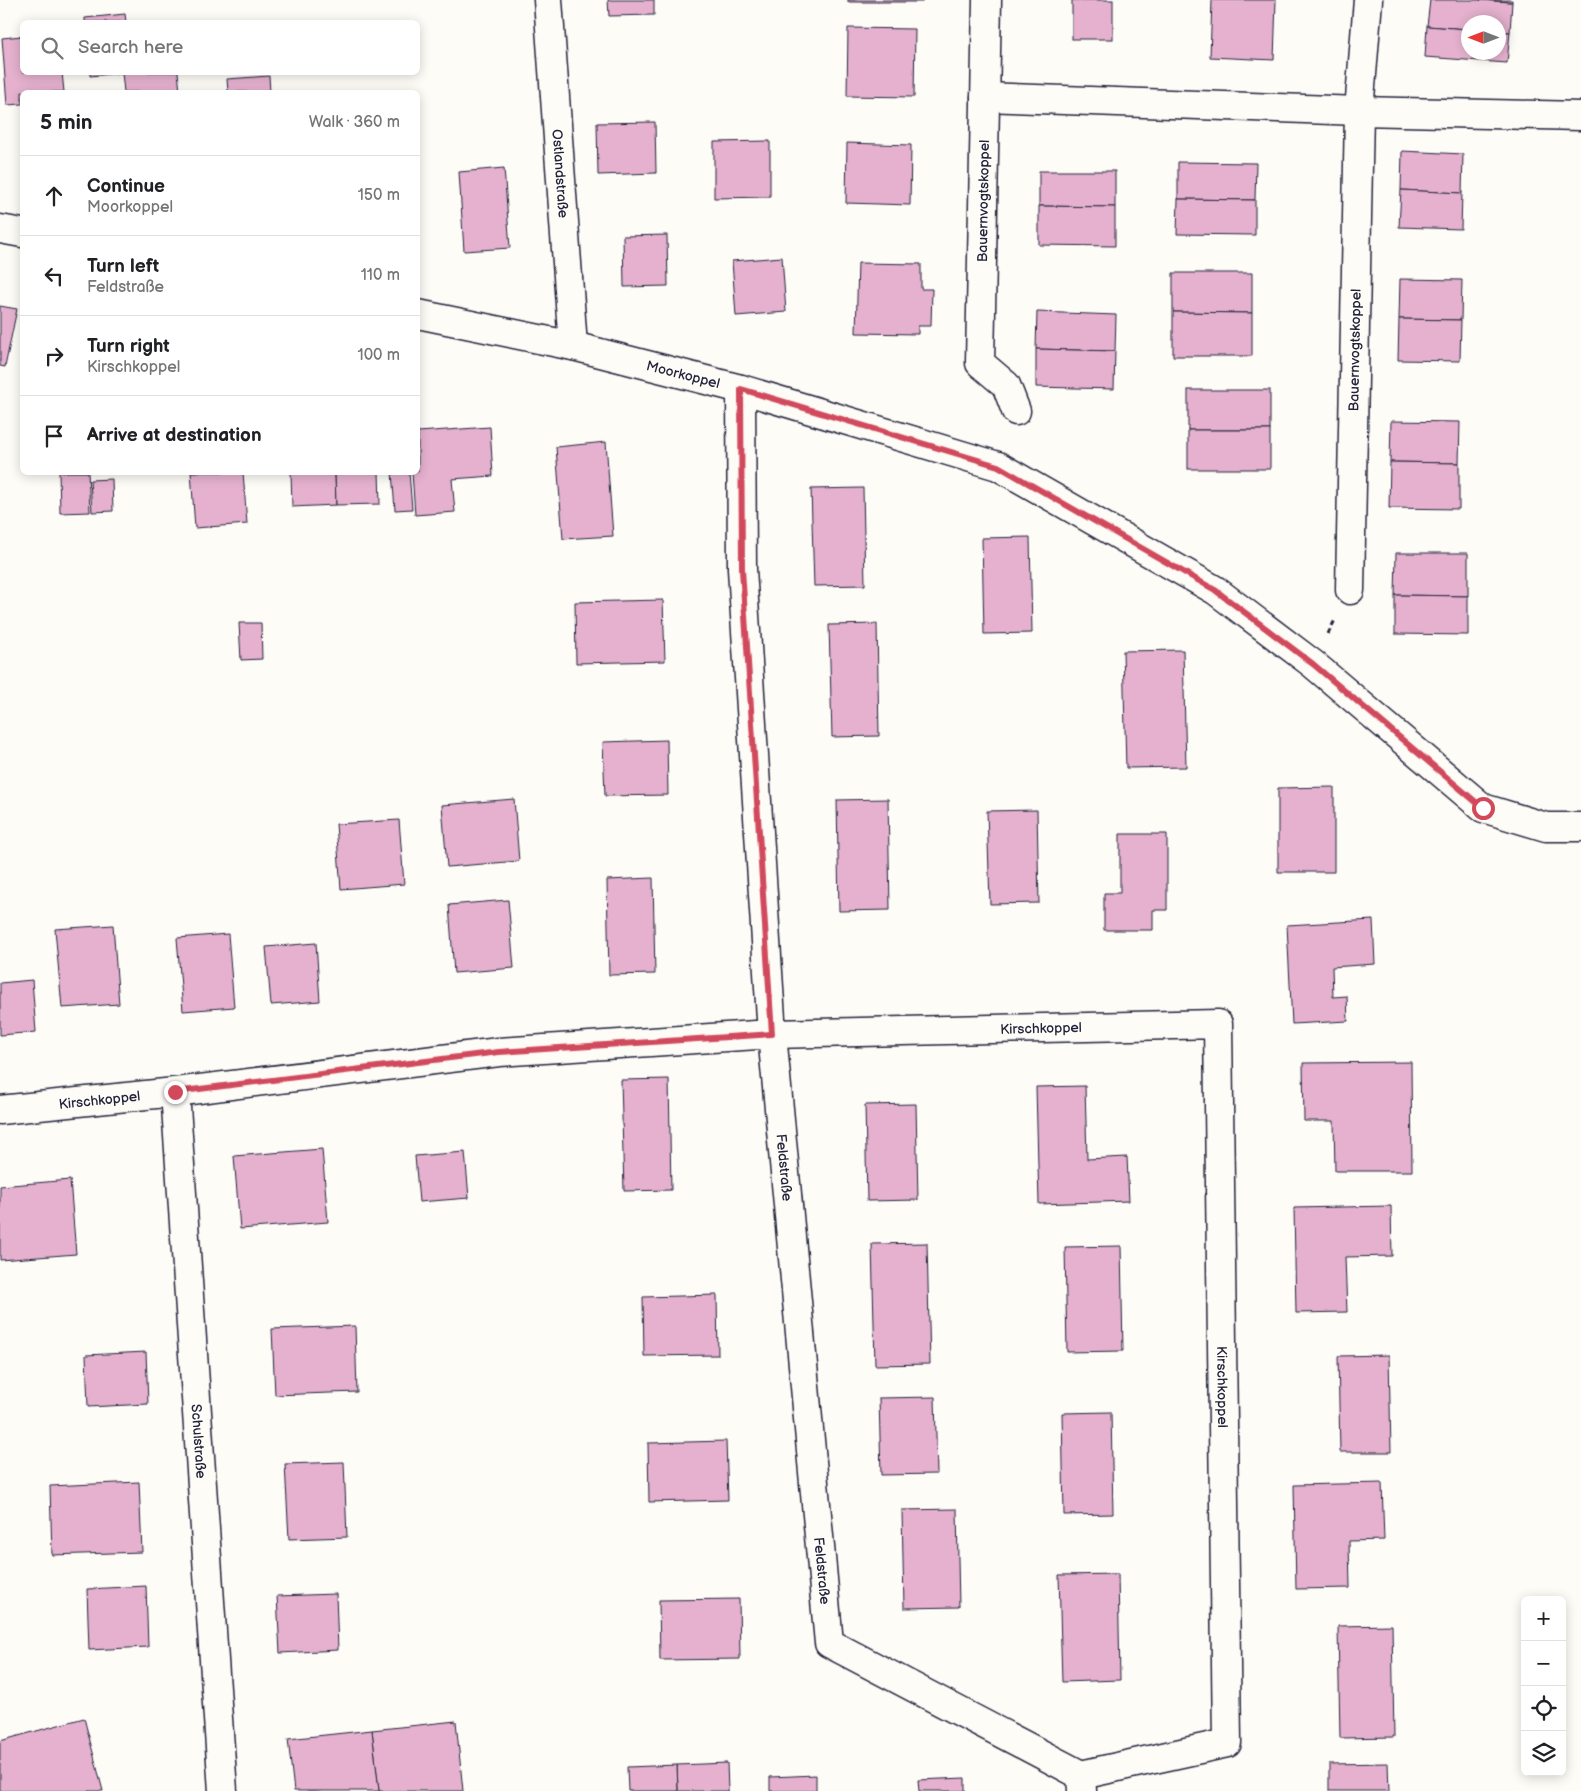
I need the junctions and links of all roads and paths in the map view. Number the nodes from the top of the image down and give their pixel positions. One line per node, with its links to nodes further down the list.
1 (548, 0): 10 (street, Ostlandstraße)
2 (987, 0): 4 (street, Bauernvogtskoppel)
3 (1368, 0): 5 (street, Bauernvogtskoppel)
4 (984, 97): 5 (street); 12 (street, Bauernvogtskoppel)
5 (1359, 111): 6 (street); 13 (street, Bauernvogtskoppel)
6 (1581, 116)
7 (0, 229): 8 (street)
8 (20, 233)
9 (420, 314): 10 (street, Moorkoppel)
10 (573, 346): 11 (street, Moorkoppel)
11 (741, 389): 14 (street, Moorkoppel); 16 (street, Feldstraße)
12 (1016, 411)
13 (1350, 590): 14 (path)
14 (1313, 664): 15 (street, Moorkoppel)
15 (1581, 828)
16 (772, 1034): 17 (street, Kirschkoppel); 19 (street, Feldstraße); 19 (street, Kirschkoppel)
17 (175, 1092): 18 (street, Kirschkoppel); 20 (street, Schulstraße)
18 (0, 1110)
19 (1082, 1783)
20 (223, 1791)

